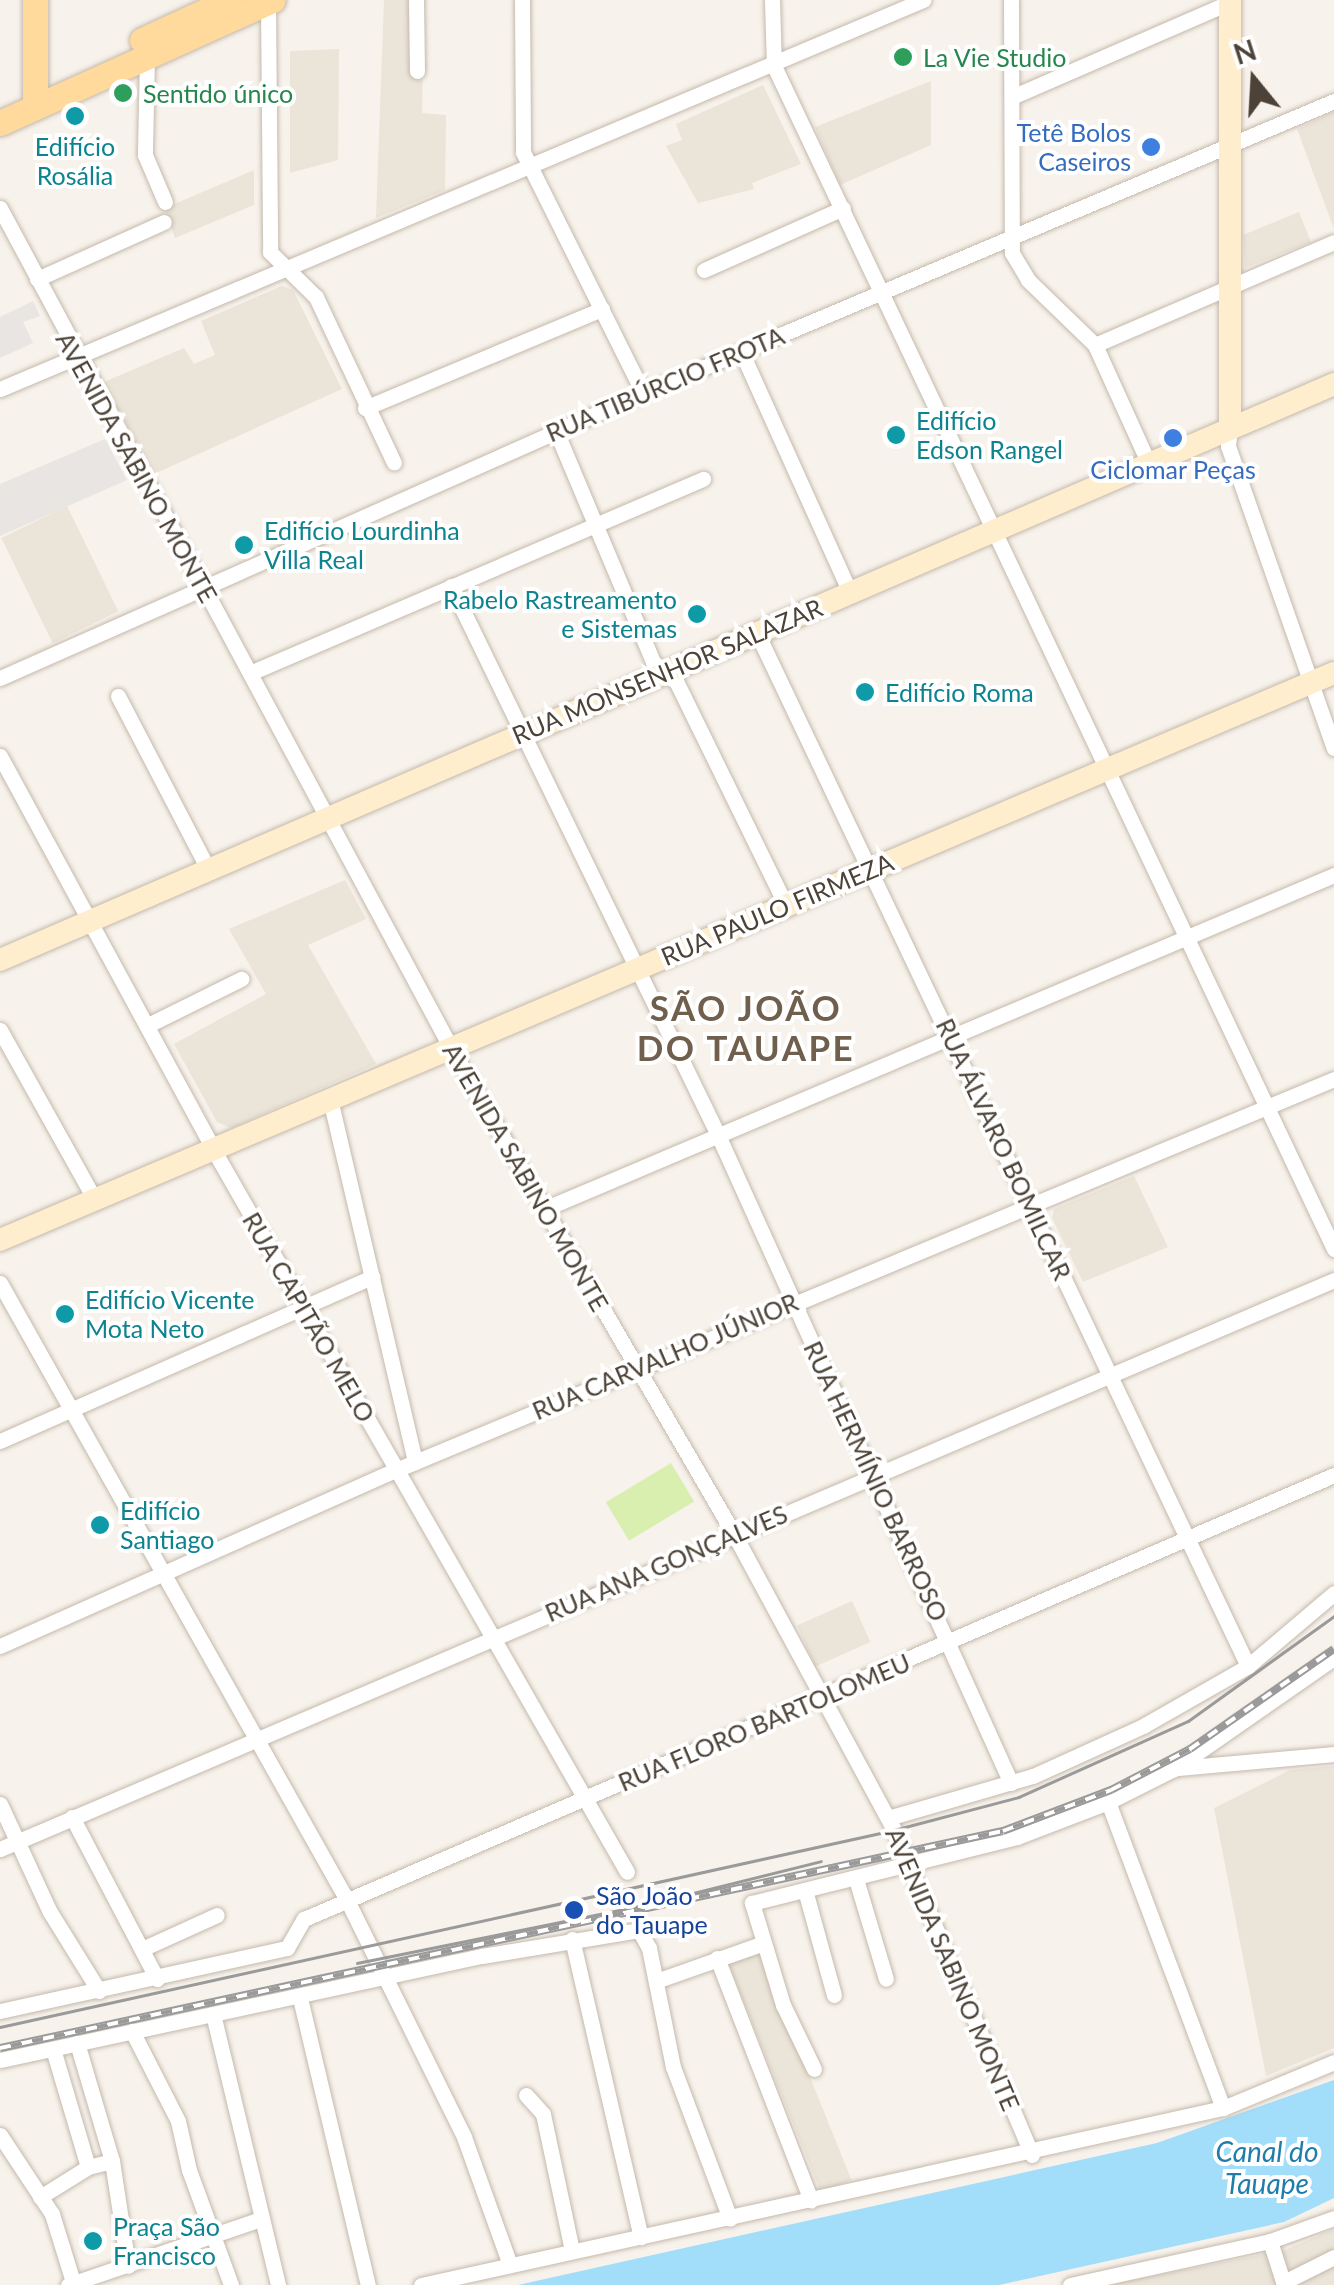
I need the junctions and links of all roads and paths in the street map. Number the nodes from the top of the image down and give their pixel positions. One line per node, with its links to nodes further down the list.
1 (18, 0): 15 (main road)
2 (35, 0): 15 (main road)
3 (229, 0): 15 (main road)
4 (416, 0): 13 (street)
5 (522, 0): 19 (street)
6 (772, 0): 12 (street)
7 (924, 0): 12 (street)
8 (1011, 0): 14 (street)
9 (270, 1): 11 (main road); 26 (street)
10 (1230, 1): 14 (street); 18 (street)
11 (147, 56): 15 (main road); 20 (street)
12 (774, 66): 19 (street); 22 (street)
13 (417, 71)
14 (1012, 97): 24 (street)
15 (22, 99): 17 (main road)
16 (1334, 101): 18 (street, RUA TIBÚRCIO FROTA)
17 (0, 123)
18 (1227, 146): 24 (street, RUA TIBÚRCIO FROTA); 29 (street)
19 (531, 170): 26 (street); 31 (street)
20 (165, 202)
21 (0, 208): 28 (street, AVENIDA SABINO MONTE)
22 (843, 208): 27 (street); 30 (street)
23 (164, 222): 28 (street)
24 (1012, 237): 30 (street, RUA TIBÚRCIO FROTA); 32 (street)
25 (1334, 242): 29 (street)
26 (293, 268): 34 (street); 38 (street)
27 (704, 270)
28 (37, 279): 34 (street, AVENIDA SABINO MONTE)
29 (1229, 288): 32 (street); 39 (street)
30 (884, 290): 33 (street, RUA TIBÚRCIO FROTA); 45 (street)
31 (602, 309): 37 (street); 38 (street)
32 (1095, 345): 42 (street)
33 (741, 351): 37 (street, RUA TIBÚRCIO FROTA); 48 (street)
34 (75, 358): 36 (street); 46 (street, AVENIDA SABINO MONTE)
35 (1334, 384): 39 (street, RUA MONSENHOR SALAZAR)
36 (0, 389)
37 (642, 393): 40 (street, RUA TIBÚRCIO FROTA)
38 (365, 408): 41 (street)
39 (1230, 429): 42 (street, RUA MONSENHOR SALAZAR); 54 (street)
40 (556, 432): 44 (street); 46 (street, RUA TIBÚRCIO FROTA)
41 (394, 463)
42 (1148, 464): 45 (street, RUA MONSENHOR SALAZAR)
43 (703, 478): 44 (street)
44 (595, 524): 47 (street); 50 (street)
45 (993, 532): 48 (street, RUA MONSENHOR SALAZAR); 59 (street)
46 (200, 586): 51 (street, AVENIDA SABINO MONTE); 53 (street, RUA TIBÚRCIO FROTA)
47 (451, 586): 51 (street); 56 (street, RUA HERMÍNIO BARROSO)
48 (850, 592): 49 (street, RUA MONSENHOR SALAZAR)
49 (757, 632): 50 (street, RUA MONSENHOR SALAZAR); 62 (street, RUA ÁLVARO BOMILCAR)
50 (665, 671): 56 (street, RUA MONSENHOR SALAZAR); 64 (street)
51 (250, 673): 60 (street, AVENIDA SABINO MONTE)
52 (1334, 673): 54 (street, RUA PAULO FIRMEZA)
53 (0, 678)
54 (1311, 682): 57 (street); 59 (street, RUA PAULO FIRMEZA)
55 (118, 696): 61 (street)
56 (522, 734): 60 (street, RUA MONSENHOR SALAZAR); 68 (street, RUA HERMÍNIO BARROSO)
57 (1334, 748)
58 (0, 756): 65 (street, RUA CAPITÃO MELO)
59 (1103, 771): 62 (street, RUA PAULO FIRMEZA); 66 (street)
60 (330, 816): 61 (street, RUA MONSENHOR SALAZAR); 73 (street, AVENIDA SABINO MONTE)
61 (208, 869): 65 (street, RUA MONSENHOR SALAZAR)
62 (872, 869): 64 (street, RUA PAULO FIRMEZA); 72 (street, RUA ÁLVARO BOMILCAR)
63 (1334, 875): 66 (street)
64 (786, 906): 68 (street, RUA PAULO FIRMEZA)
65 (89, 919): 67 (street, RUA MONSENHOR SALAZAR); 70 (street, RUA CAPITÃO MELO)
66 (1186, 938): 72 (street); 76 (street)
67 (0, 960)
68 (638, 968): 73 (street, RUA PAULO FIRMEZA); 77 (street, RUA HERMÍNIO BARROSO)
69 (241, 979): 70 (street)
70 (150, 1024): 78 (street, RUA CAPITÃO MELO)
71 (0, 1030): 79 (street)
72 (950, 1037): 77 (street); 80 (street, RUA ÁLVARO BOMILCAR)
73 (451, 1048): 75 (street, RUA PAULO FIRMEZA); 81 (street, AVENIDA SABINO MONTE)
74 (1334, 1079): 76 (street, RUA CARVALHO JÚNIOR)
75 (330, 1099): 78 (street, RUA PAULO FIRMEZA); 84 (street)
76 (1267, 1106): 80 (street, RUA CARVALHO JÚNIOR); 83 (street)
77 (718, 1136): 81 (street); 87 (street, RUA HERMÍNIO BARROSO)
78 (213, 1149): 79 (street, RUA PAULO FIRMEZA); 88 (street, RUA CAPITÃO MELO)
79 (95, 1200): 82 (street, RUA PAULO FIRMEZA)
80 (1028, 1203): 87 (street, RUA CARVALHO JÚNIOR); 90 (street, RUA ÁLVARO BOMILCAR)
81 (544, 1208): 89 (street, AVENIDA SABINO MONTE)
82 (0, 1240)
83 (1334, 1249)
84 (372, 1277): 88 (street); 93 (street)
85 (1334, 1280): 90 (street, RUA ANA GONÇALVES)
86 (0, 1283): 91 (street)
87 (793, 1302): 89 (street, RUA CARVALHO JÚNIOR); 95 (street, RUA HERMÍNIO BARROSO)
88 (304, 1307): 91 (street); 94 (street, RUA CAPITÃO MELO)
89 (636, 1368): 93 (street, RUA CARVALHO JÚNIOR); 97 (street, AVENIDA SABINO MONTE)
90 (1112, 1372): 95 (street, RUA ANA GONÇALVES); 98 (street, RUA ÁLVARO BOMILCAR)
91 (71, 1410): 92 (street); 99 (street)
92 (0, 1441)
93 (415, 1462): 94 (street, RUA CARVALHO JÚNIOR)
94 (396, 1470): 99 (street, RUA CARVALHO JÚNIOR); 101 (street, RUA CAPITÃO MELO)
95 (872, 1475): 97 (street, RUA ANA GONÇALVES); 102 (street, RUA HERMÍNIO BARROSO)
96 (1334, 1475): 98 (street, RUA FLORO BARTOLOMEU)
97 (734, 1534): 101 (street, RUA ANA GONÇALVES); 106 (street, AVENIDA SABINO MONTE)
98 (1187, 1540): 102 (street, RUA FLORO BARTOLOMEU); 105 (street, RUA ÁLVARO BOMILCAR)
99 (164, 1572): 103 (street, RUA CARVALHO JÚNIOR); 107 (street)
100 (1334, 1593): 105 (street)
101 (494, 1638): 107 (street, RUA ANA GONÇALVES); 111 (street, RUA CAPITÃO MELO)
102 (950, 1642): 106 (street, RUA FLORO BARTOLOMEU); 110 (street, RUA HERMÍNIO BARROSO)
103 (0, 1646)
104 (1334, 1658): 109 (street)
105 (1248, 1666): 110 (street)
106 (822, 1699): 111 (street, RUA FLORO BARTOLOMEU); 115 (street, AVENIDA SABINO MONTE)
107 (256, 1736): 114 (street, RUA ANA GONÇALVES); 122 (street)
108 (1334, 1754): 109 (street)
109 (1174, 1769): 112 (street)
110 (1011, 1783): 115 (street)
111 (585, 1799): 119 (street, RUA CAPITÃO MELO); 122 (street, RUA FLORO BARTOLOMEU)
112 (1108, 1802): 118 (street); 144 (street)
113 (0, 1804): 116 (street)
114 (72, 1817): 116 (street, RUA ANA GONÇALVES); 126 (street)
115 (888, 1818): 118 (street, AVENIDA SABINO MONTE)
116 (20, 1840): 117 (street, RUA ANA GONÇALVES); 132 (street)
117 (0, 1848)
118 (913, 1865): 120 (street); 146 (street, AVENIDA SABINO MONTE)
119 (627, 1872)
120 (856, 1879): 121 (street); 130 (street)
121 (805, 1890): 125 (street); 133 (street)
122 (347, 1900): 128 (street); 129 (street, RUA FLORO BARTOLOMEU)
123 (216, 1915): 126 (street)
124 (572, 1938): 128 (street); 131 (street); 155 (street)
125 (761, 1944): 127 (street); 142 (street)
126 (142, 1948): 129 (street)
127 (717, 1958): 131 (street); 150 (street)
128 (383, 1974): 134 (street); 159 (street)
129 (157, 1979): 132 (street)
130 (886, 1979)
131 (656, 1981): 152 (street)
132 (99, 1990): 135 (street)
133 (834, 1994)
134 (300, 1998): 136 (street); 166 (street)
135 (0, 2011)
136 (213, 2014): 137 (street); 153 (street)
137 (132, 2031): 138 (street); 154 (street)
138 (77, 2043): 139 (street); 147 (street)
139 (53, 2049): 140 (street); 148 (street)
140 (0, 2060)
141 (1334, 2062): 144 (street)
142 (814, 2070)
143 (526, 2095): 157 (street)
144 (1223, 2108): 146 (street)
145 (0, 2136): 149 (street)
146 (1032, 2155): 150 (street)
147 (112, 2161): 148 (street); 160 (street)
148 (88, 2167): 149 (street)
149 (40, 2197): 163 (street)
150 (811, 2200): 152 (street)
151 (1334, 2218): 156 (street)
152 (730, 2219): 155 (street)
153 (261, 2220): 154 (street); 165 (street)
154 (216, 2234): 160 (street); 164 (street)
155 (640, 2237): 157 (street)
156 (1270, 2241): 161 (street); 162 (street)
157 (572, 2251): 159 (street)
158 (1334, 2257): 162 (street)
159 (510, 2265): 167 (street)
160 (128, 2266): 163 (street)
161 (1138, 2278): 168 (street)
162 (1288, 2282)
163 (72, 2284)
164 (231, 2285)
165 (278, 2285)
166 (368, 2285)
167 (422, 2285)
168 (1070, 2285)

